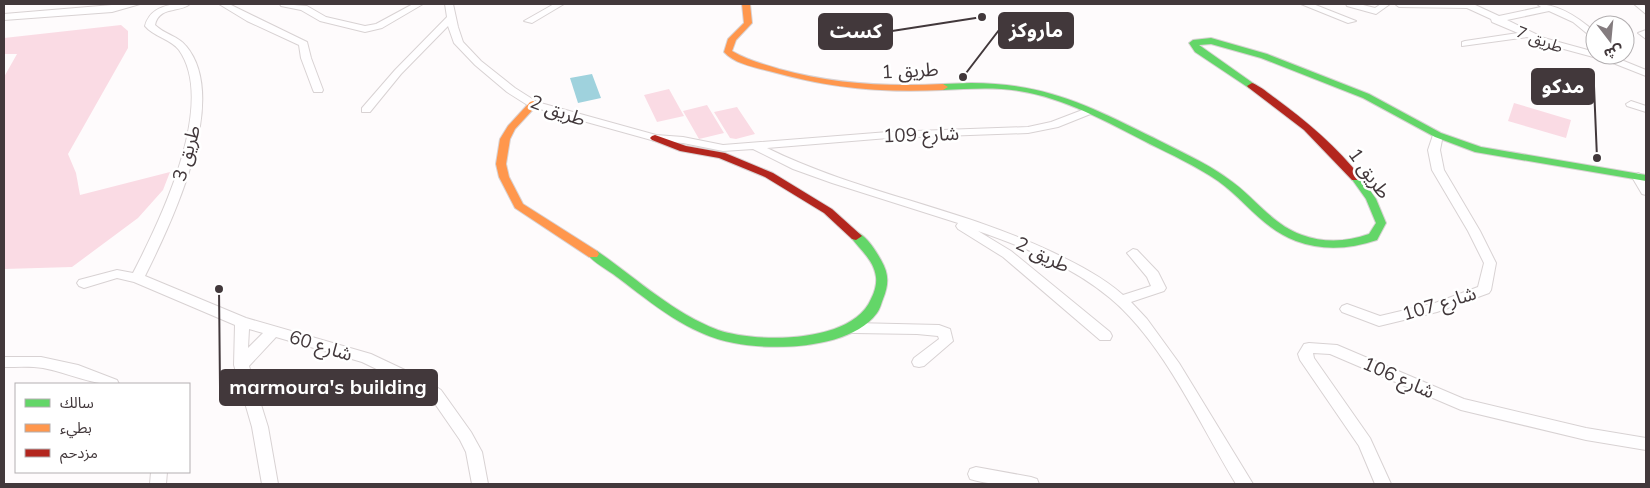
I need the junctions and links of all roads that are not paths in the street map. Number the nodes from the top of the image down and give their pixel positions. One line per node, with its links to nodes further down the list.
1 (136, 4): 20 (street)
2 (186, 4): 45 (street, طريق 3)
3 (223, 4): 31 (street)
4 (284, 4): 18 (street)
5 (315, 4): 18 (street)
6 (419, 4): 18 (street)
7 (449, 4): 21 (street, طريق 2)
8 (560, 4): 23 (street)
9 (746, 4): 36 (street, طريق 1)
10 (1306, 4): 24 (street)
11 (1350, 4): 12 (street)
12 (1386, 4)
13 (1399, 4): 14 (street)
14 (1421, 4): 15 (street)
15 (1467, 4): 22 (street, 7 طريق)
16 (1638, 4): 19 (street)
17 (1546, 6): 22 (street); 25 (street)
18 (304, 8)
19 (1646, 11)
20 (4, 17)
21 (451, 18): 32 (street, طريق 2); 35 (street)
22 (1495, 20): 26 (street, 7 طريق)
23 (529, 21)
24 (1351, 21)
25 (1585, 28)
26 (1526, 34): 27 (street); 28 (street, 7 طريق)
27 (1465, 44)
28 (1585, 52)
29 (1628, 65): 30 (street, 7 طريق)
30 (1646, 73)
31 (318, 90)
32 (533, 104): 38 (street, طريق 2); 50 (street)
33 (1630, 104): 34 (street)
34 (1646, 109)
35 (366, 110)
36 (1089, 111): 37 (street, طريق 1); 39 (street, شارع 109)
37 (1438, 135): 41 (street, طريق 1); 48 (street, شارع 107)
38 (656, 138): 40 (street)
39 (750, 144): 40 (street, شارع 109); 43 (street, طريق 2)
40 (721, 151): 50 (street)
41 (1642, 177): 42 (street)
42 (1646, 191)
43 (940, 212): 47 (street, طريق 2); 52 (street)
44 (1133, 253): 47 (street)
45 (137, 278): 46 (street, شارع 60); 49 (street, شارع 60)
46 (84, 283)
47 (1122, 300): 62 (street, طريق 2)
48 (1347, 309)
49 (242, 322): 51 (street, شارع 60); 55 (street)
50 (854, 328): 54 (street)
51 (274, 331): 55 (street, شارع 60); 60 (street, شارع 60)
52 (1105, 336)
53 (4, 362): 56 (street)
54 (919, 362)
55 (242, 365): 59 (street)
56 (109, 383)
57 (1646, 444): 63 (street, شارع 106)
58 (976, 474): 61 (street)
59 (270, 484)
60 (480, 484)
61 (1032, 484)
62 (1245, 484)
63 (1384, 484)

